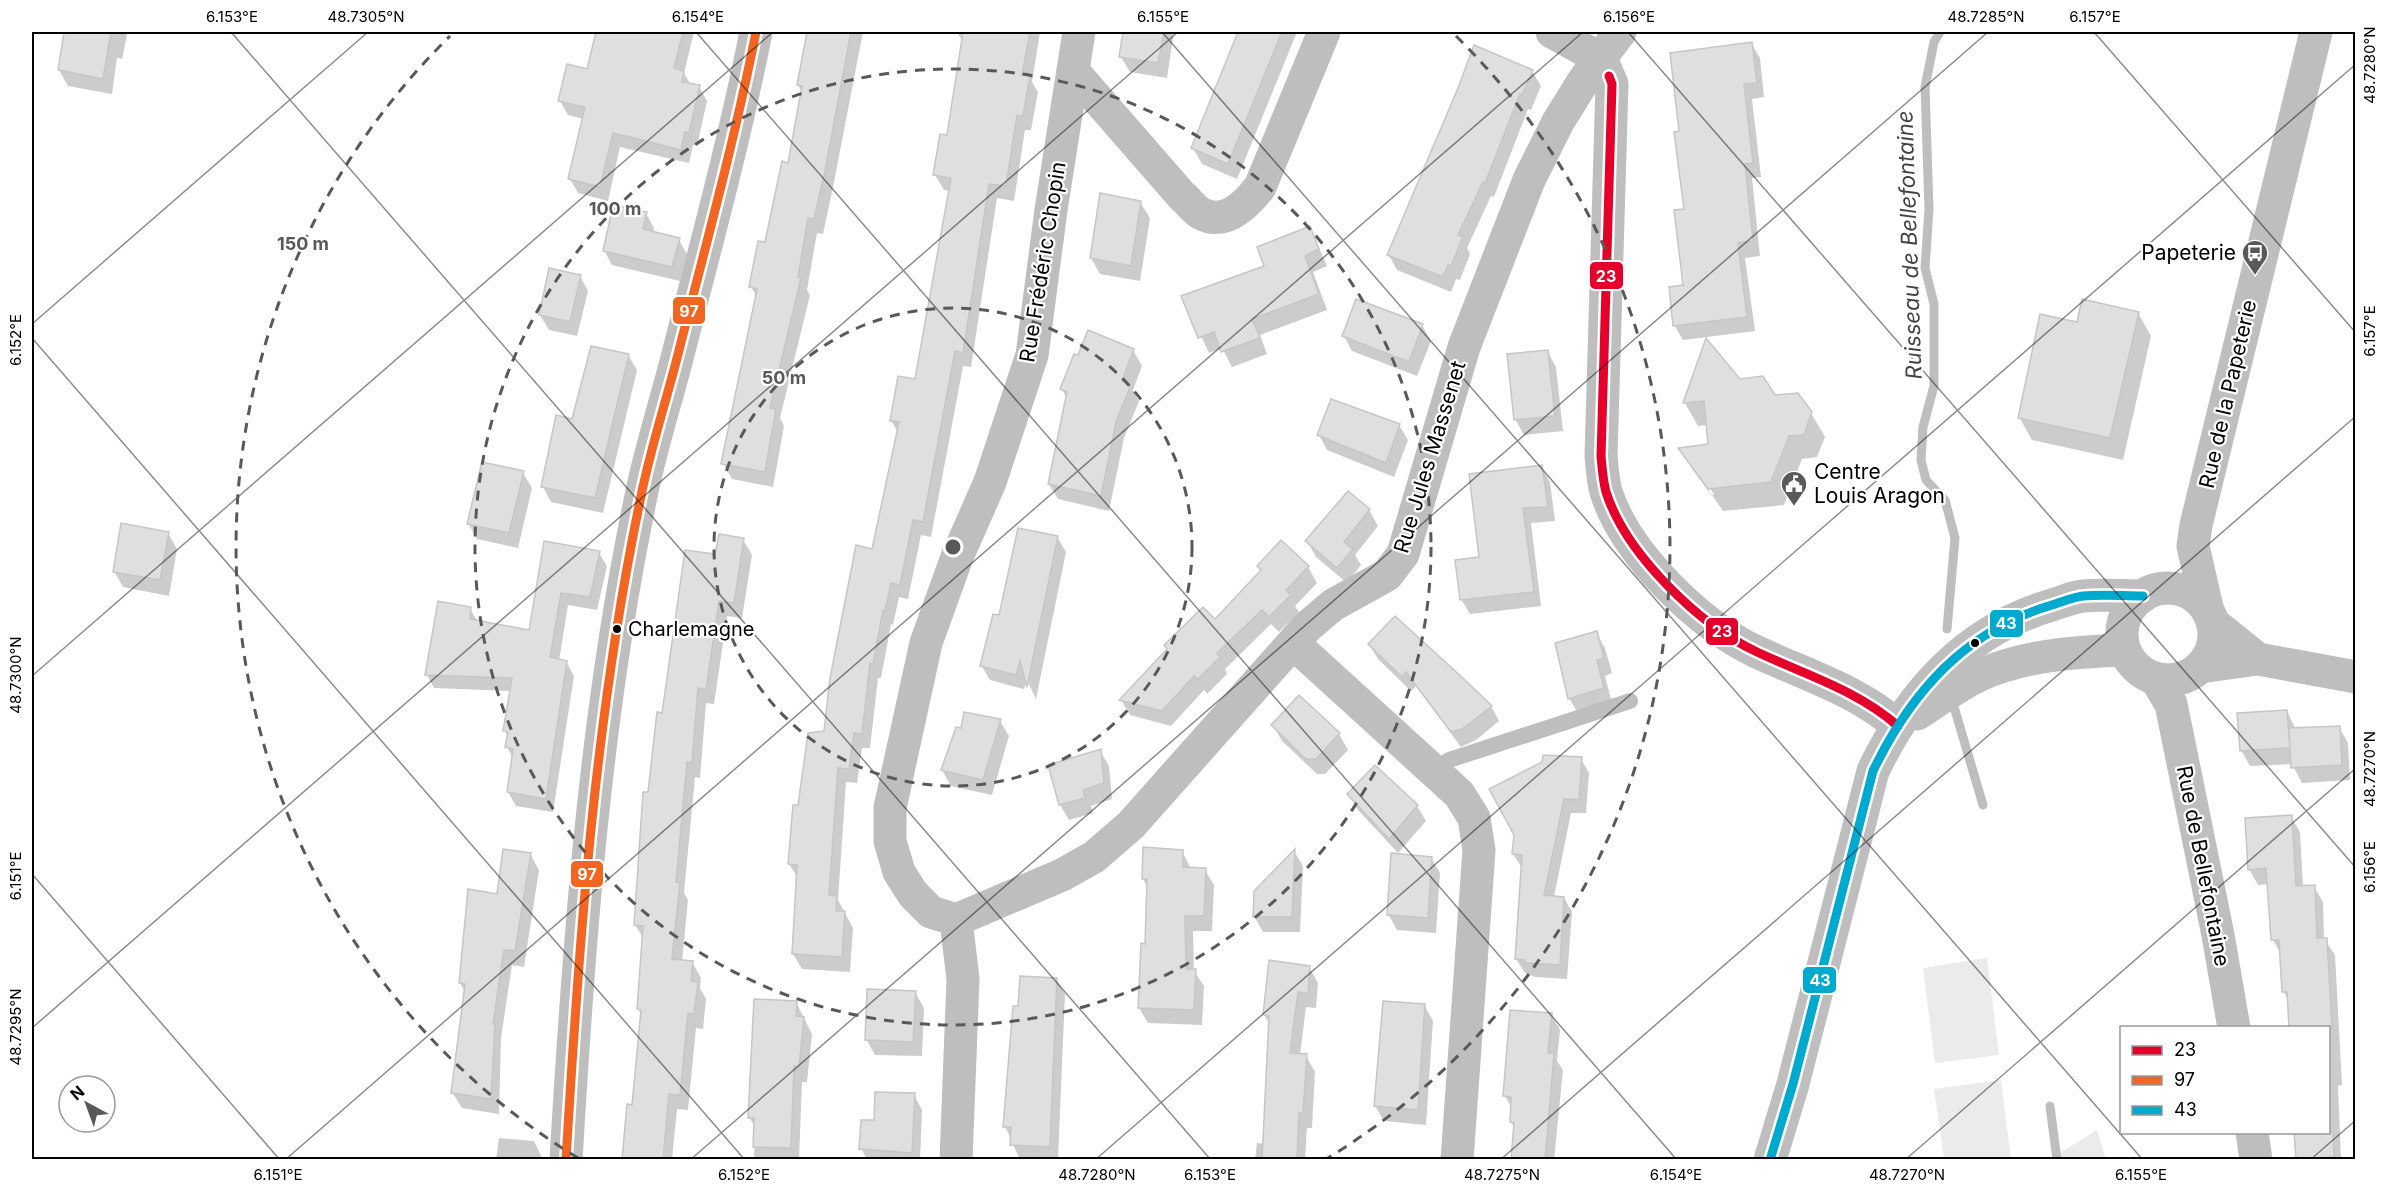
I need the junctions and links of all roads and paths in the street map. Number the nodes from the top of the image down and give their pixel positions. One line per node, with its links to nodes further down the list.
1 (756, 32): 24 (street)
2 (1079, 32): 8 (street, Rue Frédéric Chopin)
3 (1324, 32): 8 (street)
4 (1552, 32): 7 (street)
5 (1620, 32): 7 (street, Rue Jules Massenet)
6 (2316, 32): 9 (street, Rue de la Papeterie)
7 (1601, 59): 12 (street, Rue Jules Massenet); 19 (street)
8 (1073, 71): 21 (street, Rue Frédéric Chopin)
9 (2193, 546): 10 (street, Rue de la Papeterie); 11 (street, Rue de la Papeterie)
10 (2151, 593): 11 (street); 13 (street); 19 (street)
11 (2210, 617): 14 (street); 15 (street)
12 (1293, 642): 20 (street); 21 (street, Rue Jules Massenet)
13 (2124, 650): 17 (street); 19 (street)
14 (2258, 659): 15 (street); 16 (street)
15 (2196, 671): 17 (street)
16 (2353, 677)
17 (2164, 692): 22 (street, Rue de Bellefontaine)
18 (1630, 701): 20 (lane)
19 (1898, 726): 27 (street)
20 (1436, 772): 26 (street)
21 (956, 920): 25 (street)
22 (2234, 1026)
23 (2252, 1134): 28 (street)
24 (566, 1160)
25 (956, 1160)
26 (1457, 1160)
27 (1770, 1160)
28 (2256, 1160)

